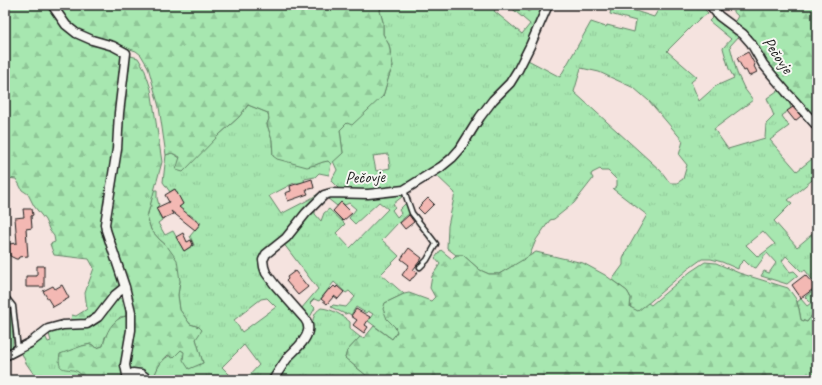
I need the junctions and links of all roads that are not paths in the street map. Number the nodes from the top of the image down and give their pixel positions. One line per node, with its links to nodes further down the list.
1 (52, 5): 7 (street)
2 (548, 5): 5 (street, Pečovje)
3 (710, 5): 4 (street, Pečovje)
4 (817, 126)
5 (404, 190): 6 (lane); 13 (street, Pečovje)
6 (420, 267)
7 (125, 287): 9 (street); 11 (street)
8 (5, 296): 9 (lane)
9 (18, 349): 10 (street)
10 (5, 356)
11 (128, 379): 12 (street)
12 (150, 380)
13 (273, 380)

